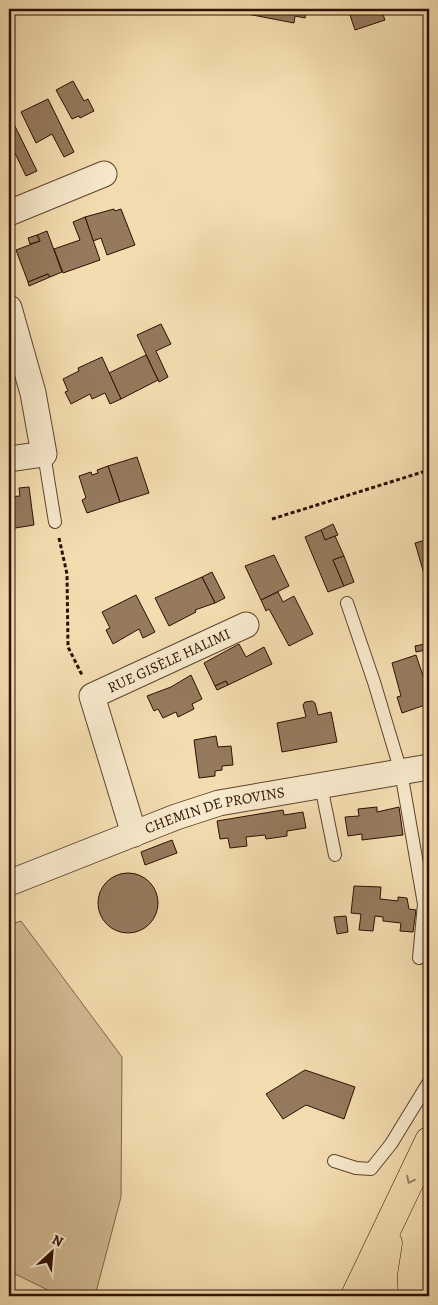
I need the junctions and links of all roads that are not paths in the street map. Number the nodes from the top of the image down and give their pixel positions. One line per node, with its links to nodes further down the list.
1 (104, 174): 2 (street)
2 (9, 213)
3 (9, 308): 4 (street)
4 (44, 454): 5 (street); 6 (lane)
5 (9, 459)
6 (55, 522)
7 (347, 603): 10 (lane)
8 (246, 626): 12 (street, RUE GISÈLE HALIMI)
9 (429, 767): 10 (street, CHEMIN DE PROVINS)
10 (401, 772): 11 (street, CHEMIN DE PROVINS); 15 (lane)
11 (321, 786): 12 (street, CHEMIN DE PROVINS); 13 (lane)
12 (134, 834): 14 (street, CHEMIN DE PROVINS)
13 (334, 855)
14 (9, 883)
15 (419, 958)
16 (429, 1082): 18 (lane)
17 (429, 1141): 19 (highway, one-way to 19)
18 (334, 1161)
19 (391, 1219): 20 (highway); 21 (highway)
20 (355, 1296)
21 (384, 1296)

